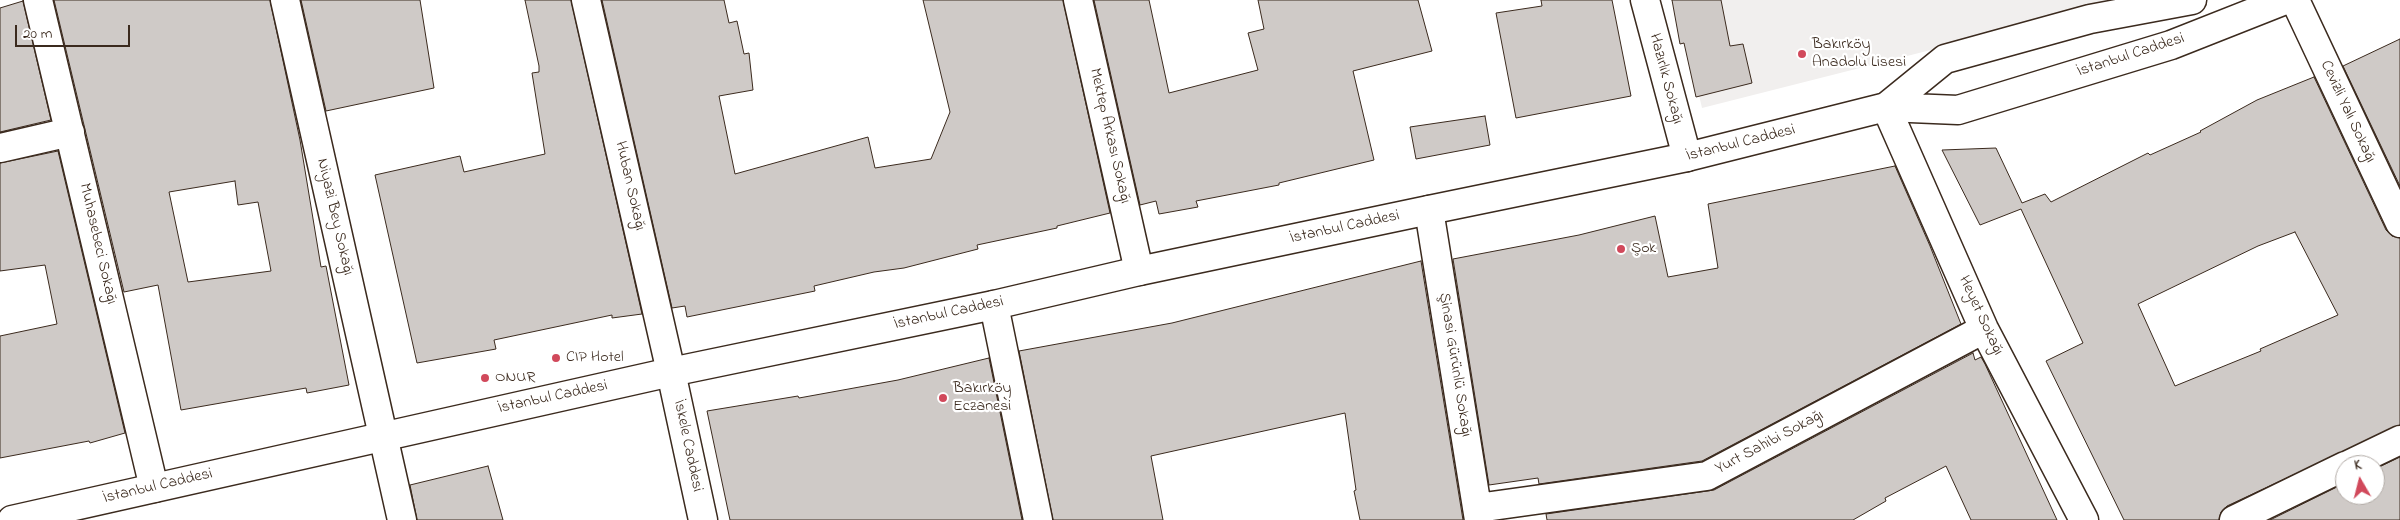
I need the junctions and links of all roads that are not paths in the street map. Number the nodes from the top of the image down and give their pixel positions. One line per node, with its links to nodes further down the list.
1 (38, 0): 10 (street, Muhasebeci Sokağı)
2 (285, 0): 19 (street, Niyazi Bey Sokağı)
3 (586, 0): 18 (street, Huban Sokağı)
4 (1078, 0): 15 (street, Mektep Arkası Sokağı)
5 (1644, 0): 12 (street, Hazırlık Sokağı)
6 (2192, 0): 9 (street, İstanbul Caddesi)
7 (2285, 0): 9 (street, İstanbul Caddesi)
8 (2295, 0): 14 (street, Cevizli Yalı Sokağı)
9 (1886, 108): 12 (street, İstanbul Caddesi); 17 (street, Heyet Sokağı)
10 (70, 132): 11 (street); 23 (street, Muhasebeci Sokağı)
11 (0, 148)
12 (1687, 158): 13 (street, İstanbul Caddesi)
13 (1429, 210): 15 (street, İstanbul Caddesi); 24 (street, Şinasi Gürünlü Sokağı)
14 (2400, 223)
15 (1139, 271): 16 (street, İstanbul Caddesi)
16 (994, 305): 18 (street, İstanbul Caddesi); 28 (street)
17 (1984, 329): 24 (street, Yurt Sahibi Sokağı); 29 (street, Heyet Sokağı)
18 (671, 372): 19 (street, İstanbul Caddesi); 27 (street, İskele Caddesi)
19 (384, 435): 23 (street, İstanbul Caddesi); 26 (street, Niyazi Bey Sokağı)
20 (2400, 440): 21 (street)
21 (2369, 455)
22 (2335, 472): 30 (street)
23 (154, 488): 25 (street, İstanbul Caddesi)
24 (1478, 514)
25 (12, 520)
26 (402, 520)
27 (703, 520)
28 (1038, 520)
29 (2084, 520)
30 (2234, 520)

